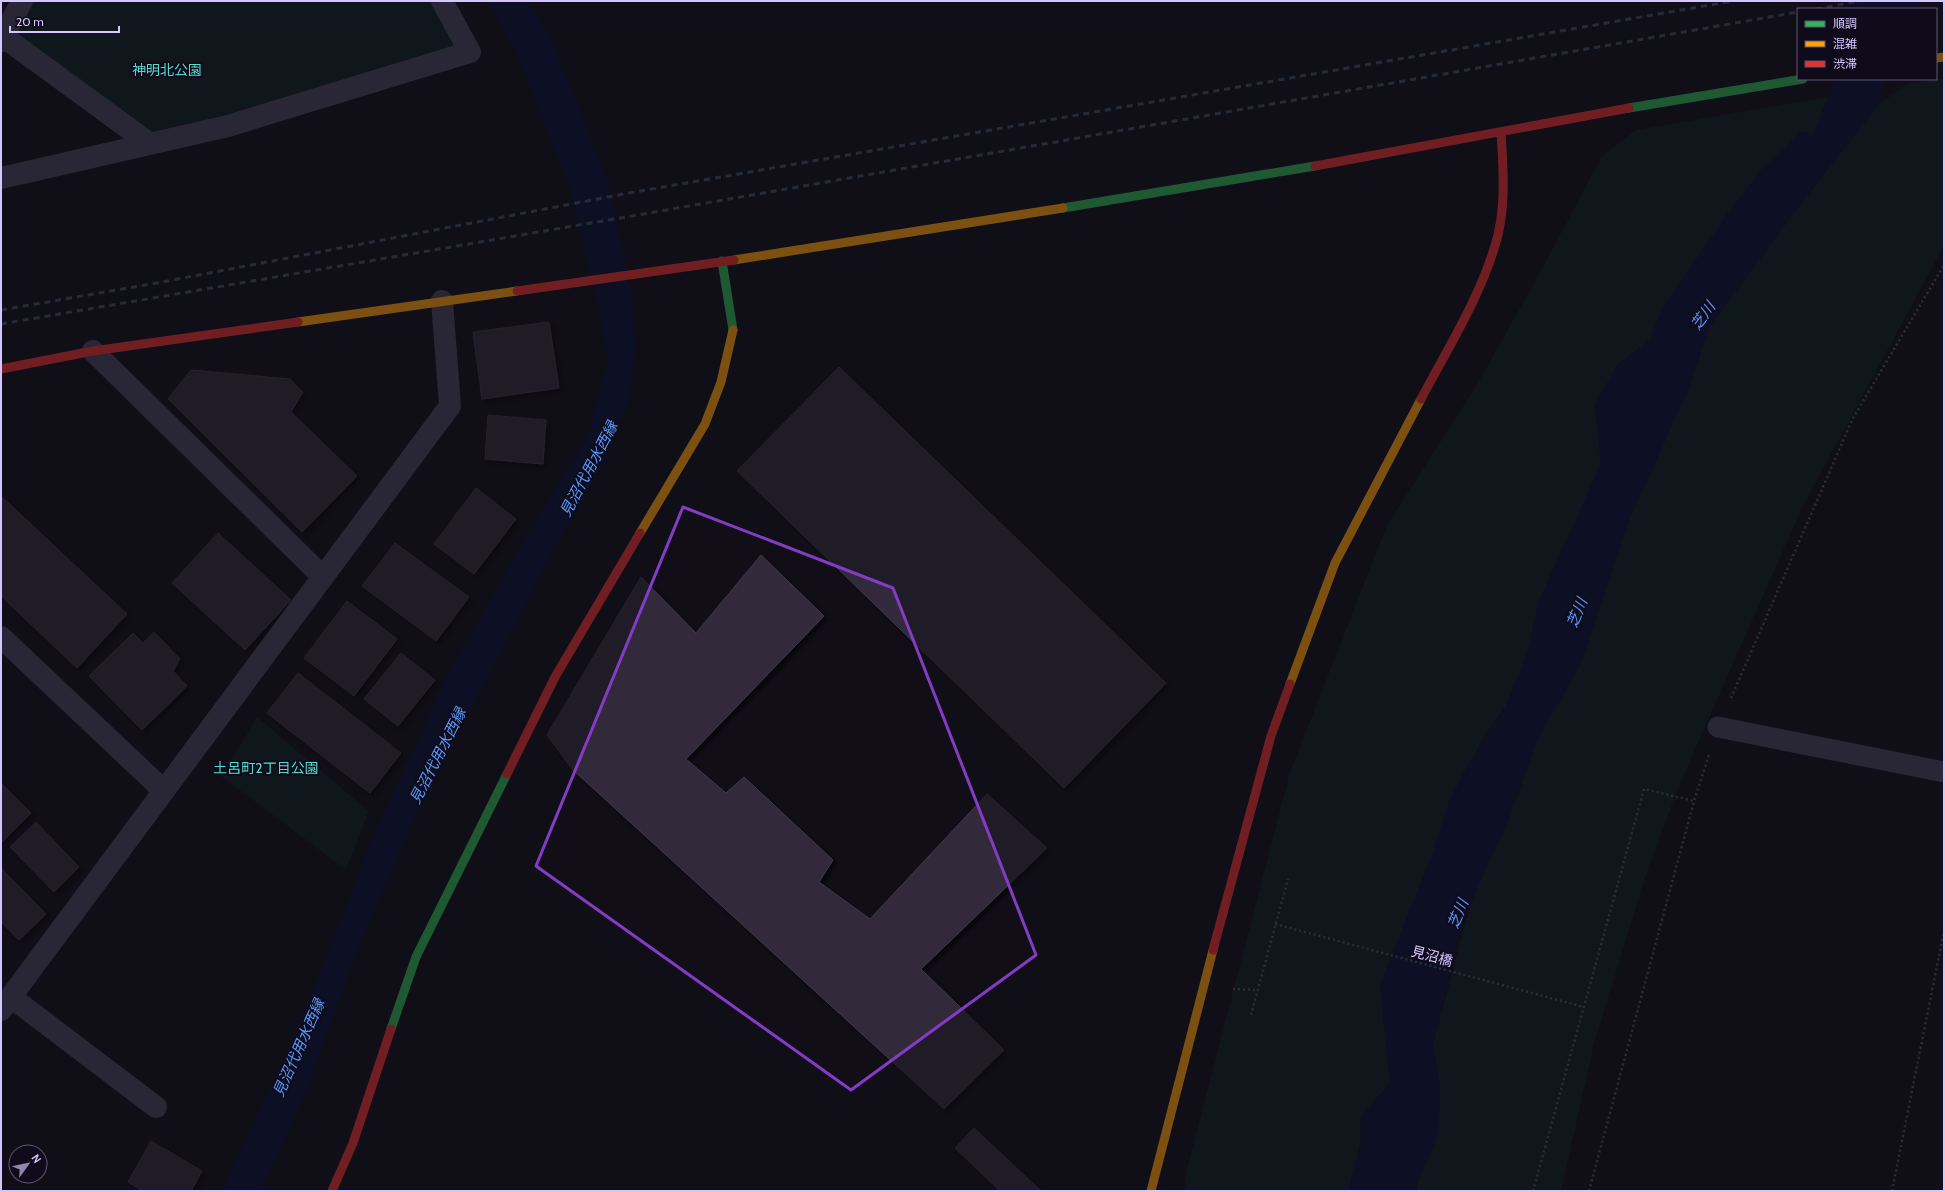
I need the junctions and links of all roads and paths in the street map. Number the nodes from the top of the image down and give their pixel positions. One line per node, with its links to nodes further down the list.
1 (22, 1): 3 (street)
2 (442, 1): 6 (street)
3 (2, 38): 6 (street)
4 (1797, 80): 5 (street)
5 (1501, 132): 8 (street); 26 (street)
6 (150, 144): 7 (street)
7 (1, 178)
8 (722, 261): 9 (street); 25 (street)
9 (442, 301): 10 (street); 12 (street)
10 (93, 351): 11 (street); 12 (street)
11 (1, 369)
12 (324, 576): 16 (street)
13 (1, 637): 16 (street)
14 (1718, 727): 15 (lane)
15 (1944, 772)
16 (163, 790): 21 (street)
17 (1694, 801): 22 (path)
18 (1288, 879): 19 (path)
19 (1275, 924): 22 (path, 見沼橋); 23 (path)
20 (1944, 931): 28 (path)
21 (6, 1004): 24 (street)
22 (1584, 1007): 27 (path)
23 (1251, 1014)
24 (156, 1107)
25 (332, 1191)
26 (1151, 1191)
27 (1533, 1191)
28 (1892, 1191)

